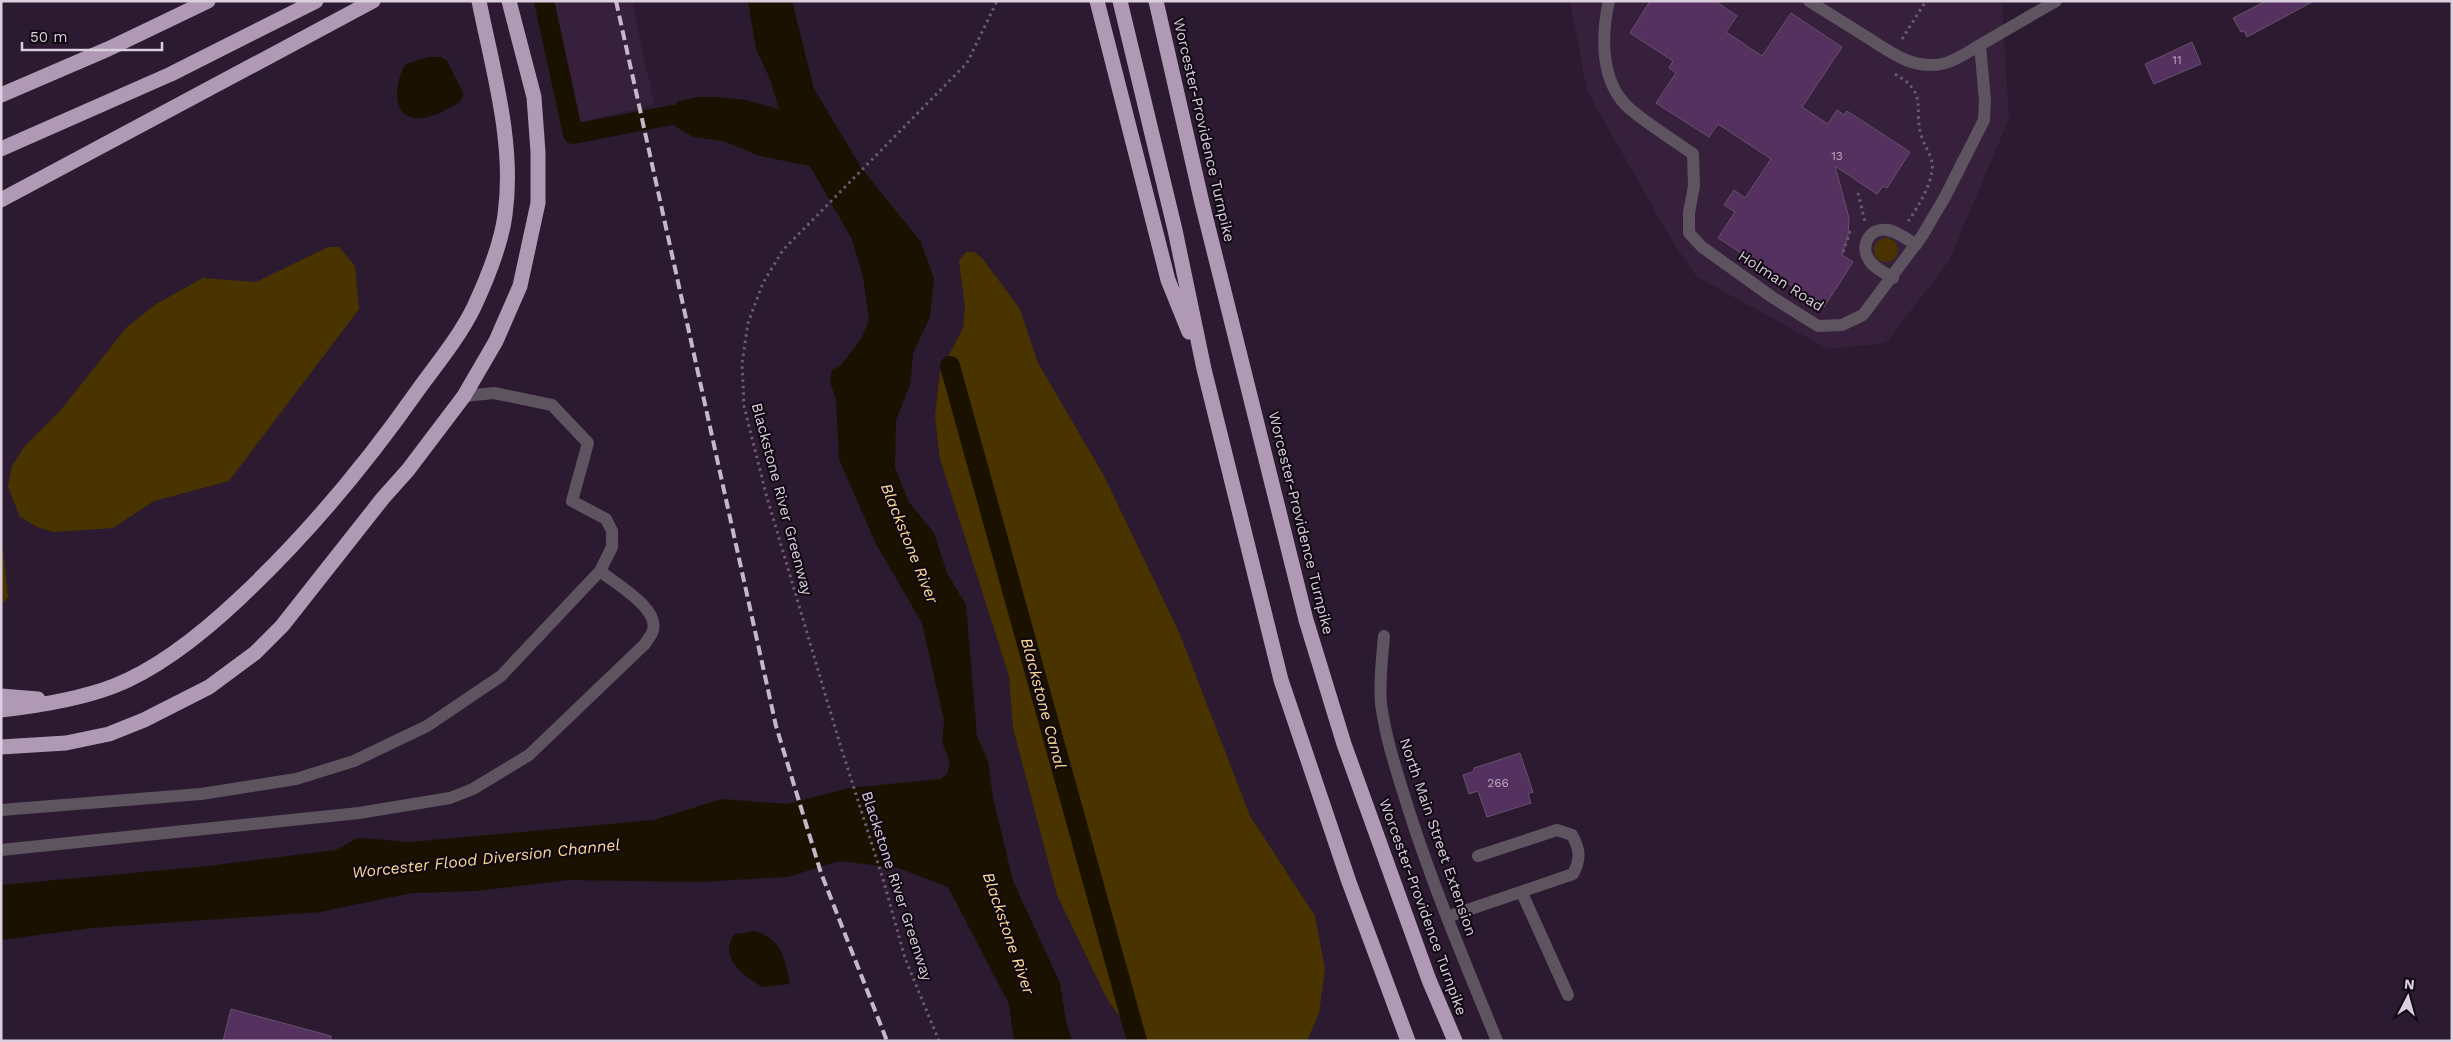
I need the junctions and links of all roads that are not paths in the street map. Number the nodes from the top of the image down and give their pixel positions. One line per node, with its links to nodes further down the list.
1 (208, 1): 13 (highway)
2 (316, 1): 14 (highway)
3 (373, 1): 15 (highway)
4 (479, 1): 22 (highway)
5 (510, 1): 19 (highway)
6 (1097, 1): 18 (highway)
7 (1120, 1): 18 (highway)
8 (1156, 1): 33 (highway, Worcester-Providence Turnpike)
9 (1610, 1): 17 (street, Holman Road)
10 (1809, 1): 12 (street)
11 (2056, 1): 12 (street)
12 (1980, 45): 16 (street, Holman Road)
13 (1, 96)
14 (1, 149)
15 (1, 200)
16 (1916, 245): 17 (street, Holman Road); 17 (street)
17 (1893, 278)
18 (1204, 369): 32 (highway)
19 (464, 396): 20 (street); 25 (highway)
20 (600, 571): 26 (street); 27 (street)
21 (1384, 636): 30 (street, North Main Street Extension)
22 (81, 695): 23 (highway); 24 (highway)
23 (1, 696)
24 (1, 710)
25 (1, 747)
26 (1, 810)
27 (1, 850)
28 (1478, 856): 29 (street)
29 (1522, 893): 30 (street); 31 (street)
30 (1447, 918): 34 (street, North Main Street Extension)
31 (1568, 995)
32 (1408, 1041)
33 (1454, 1041)
34 (1497, 1041)

